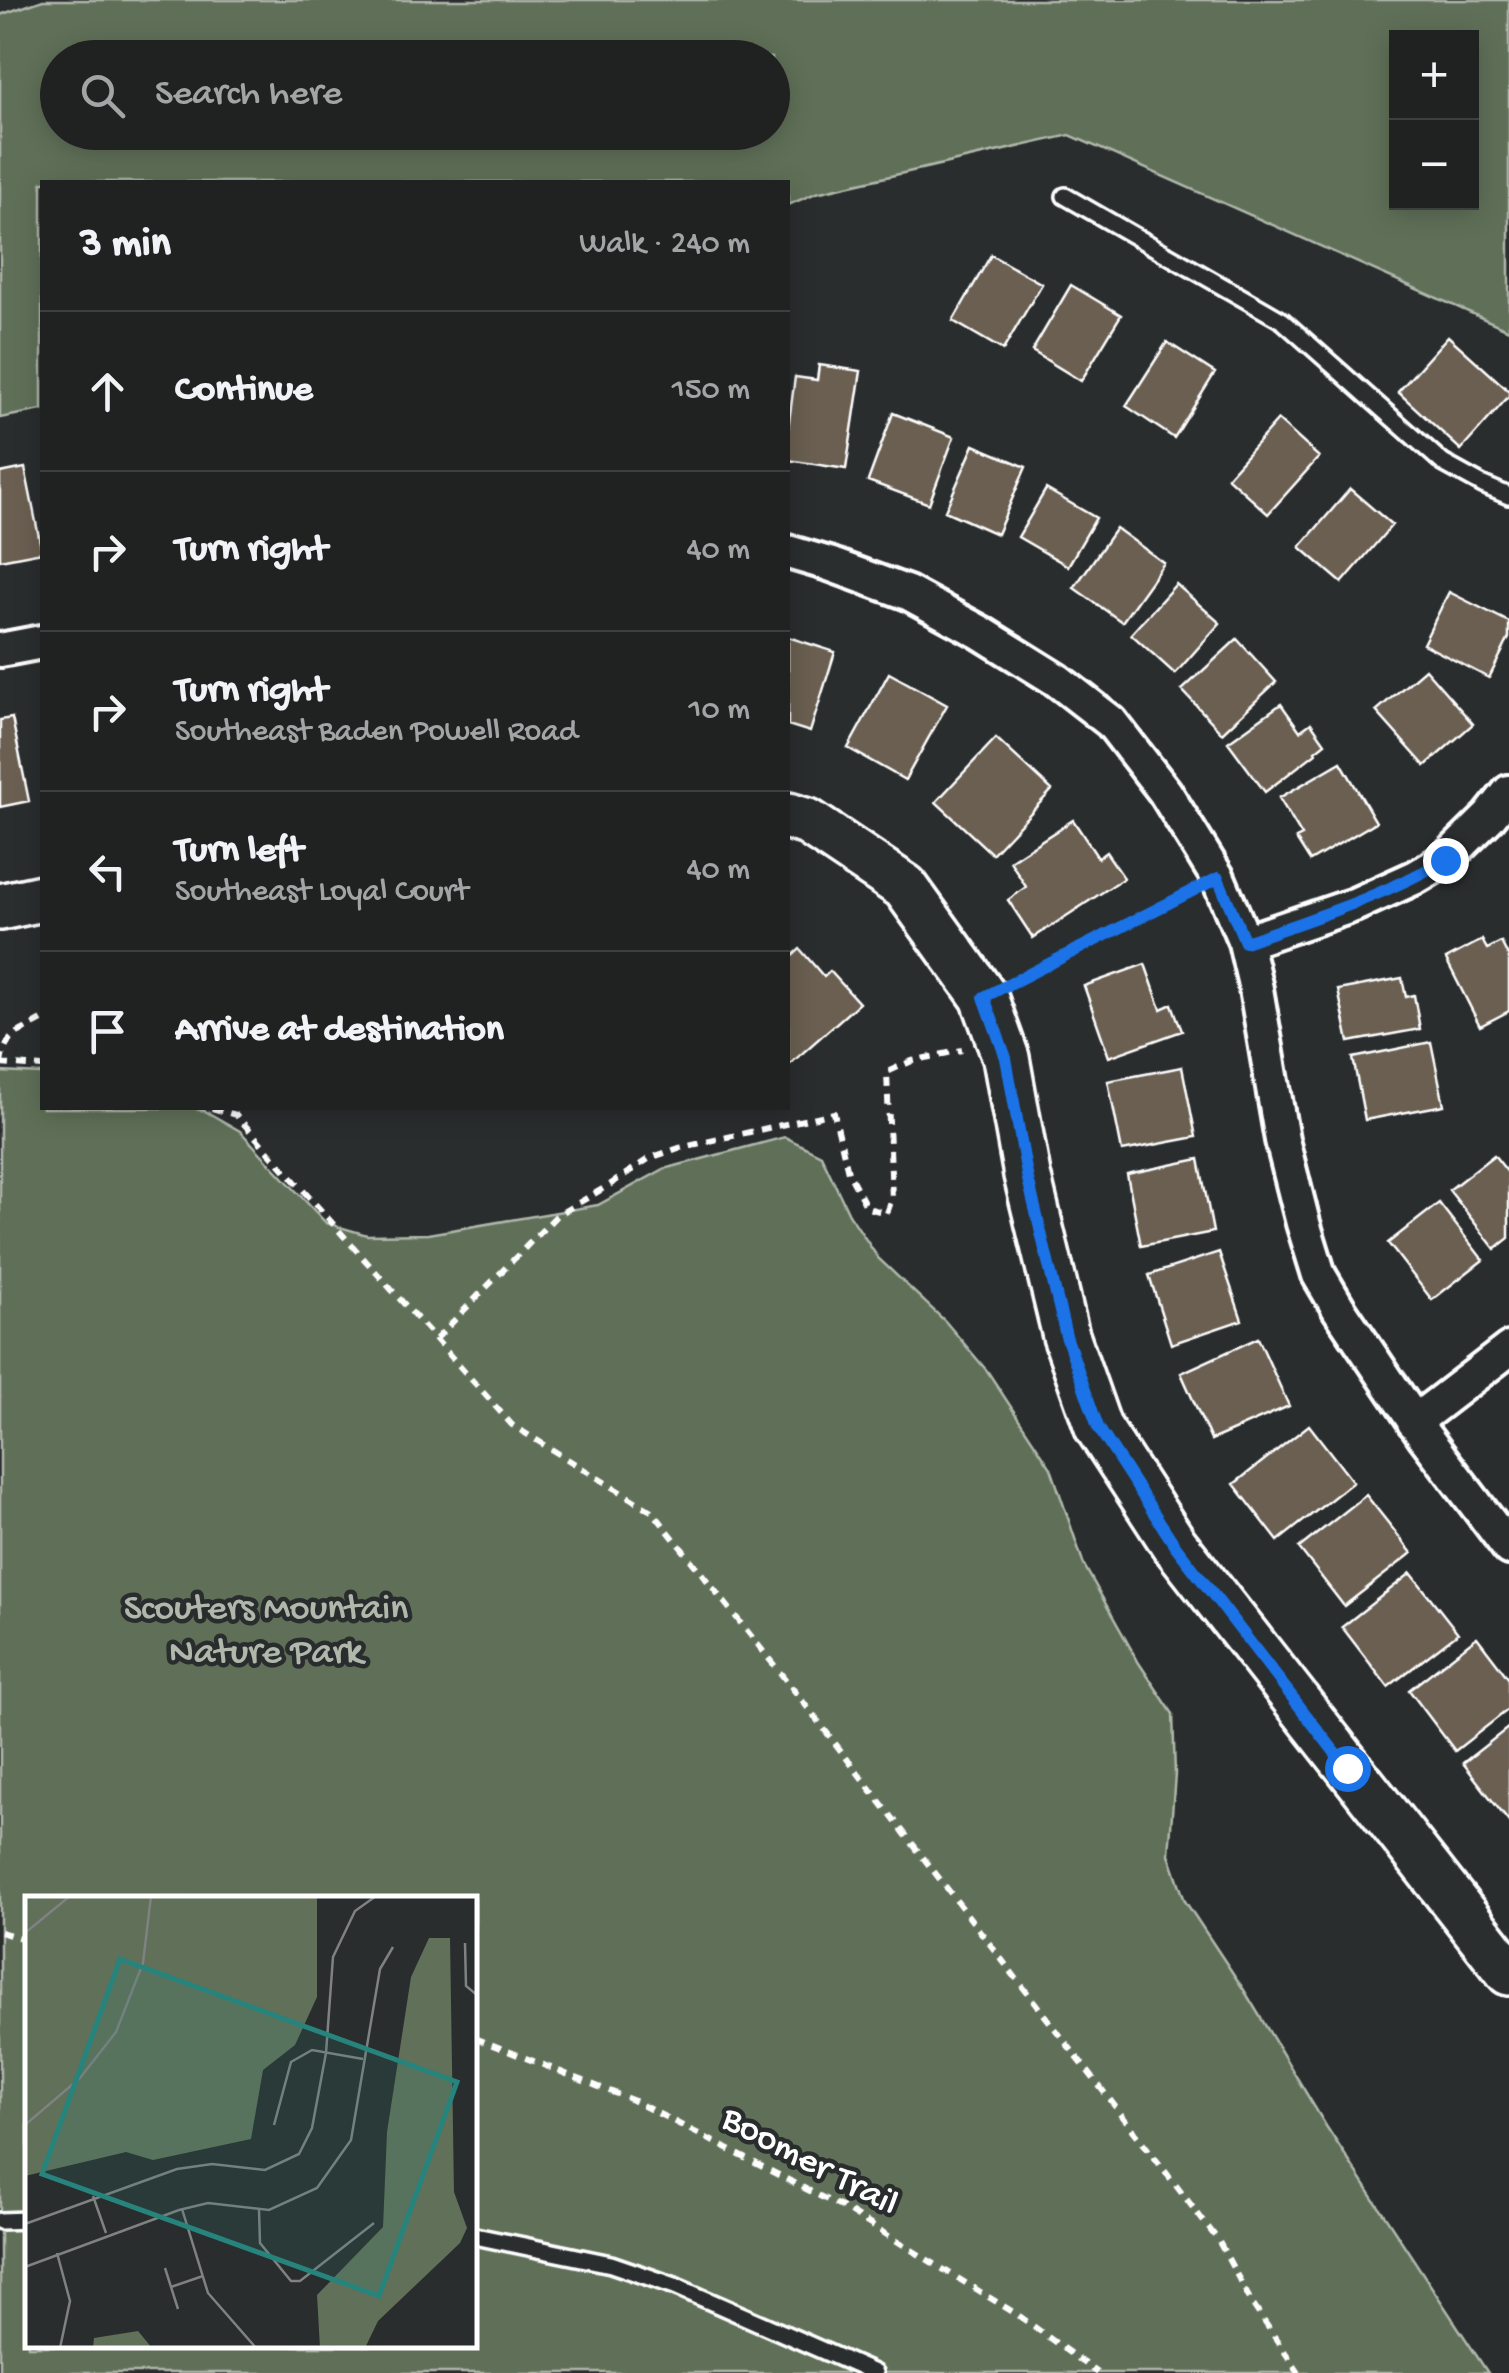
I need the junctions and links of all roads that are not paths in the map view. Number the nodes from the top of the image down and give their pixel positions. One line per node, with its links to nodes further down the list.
1 (1065, 196): 2 (lane)
2 (1509, 496)
3 (790, 553): 10 (street)
4 (40, 642): 5 (street)
5 (0, 650)
6 (1509, 792): 10 (street)
7 (790, 817): 14 (street)
8 (40, 898): 9 (street)
9 (0, 907)
10 (1245, 942): 12 (street)
11 (1509, 1350): 12 (street)
12 (1414, 1422): 13 (street)
13 (1509, 1548)
14 (1509, 1972)
15 (25, 2220): 16 (lane)
16 (0, 2222)
17 (478, 2237): 18 (lane)
18 (874, 2373)

